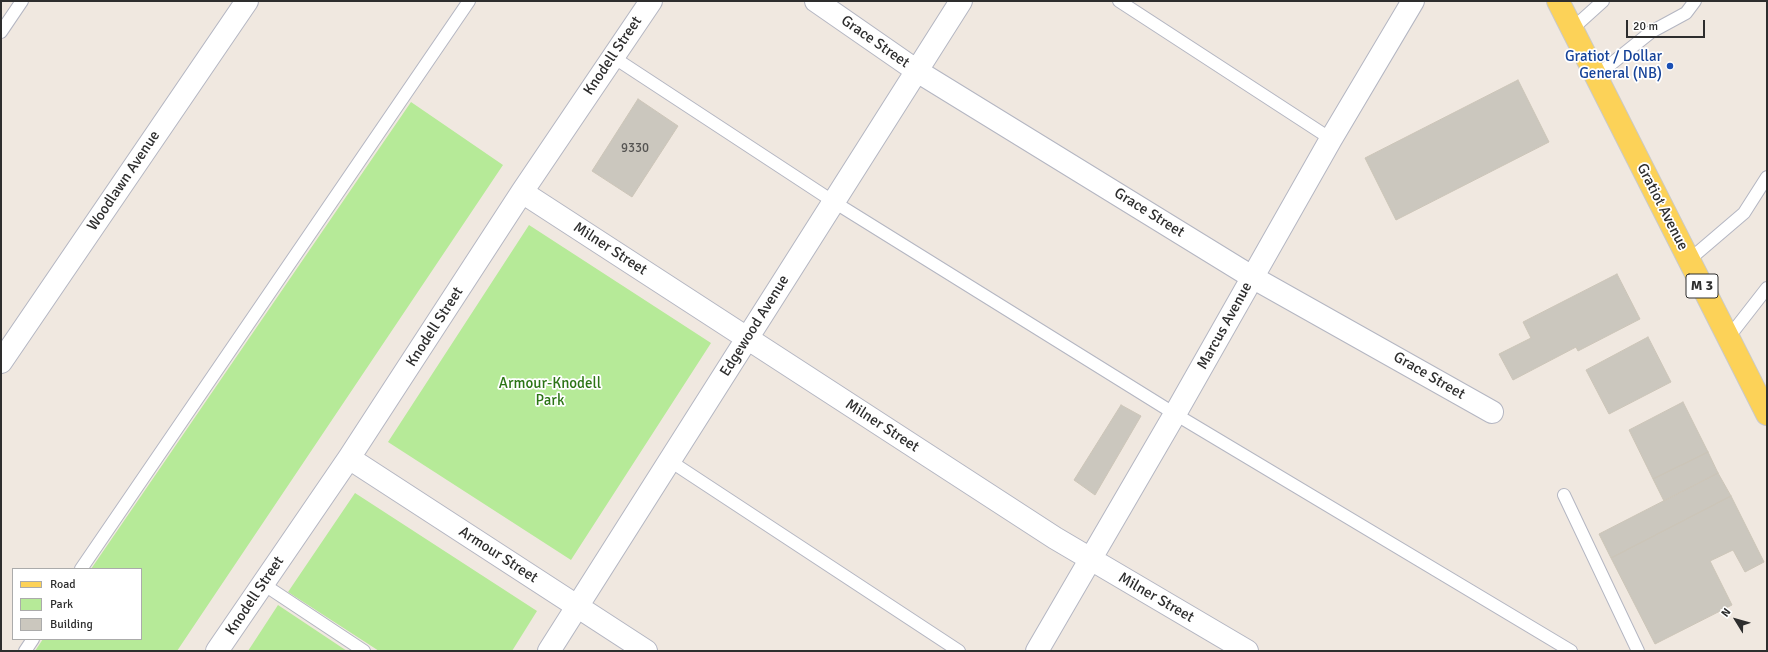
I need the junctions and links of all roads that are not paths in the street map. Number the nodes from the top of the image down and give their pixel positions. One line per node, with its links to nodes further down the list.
1 (22, 1): 13 (lane)
2 (247, 1): 26 (street, Woodlawn Avenue)
3 (469, 1): 34 (lane)
4 (651, 1): 14 (street, Knodell Street)
5 (816, 1): 15 (street, Grace Street)
6 (961, 1): 15 (street, Edgewood Avenue)
7 (1119, 1): 17 (lane)
8 (1558, 1): 12 (main road, Gratiot Avenue / M 3)
9 (1603, 1): 12 (lane)
10 (1695, 1): 16 (lane)
11 (1408, 3): 17 (street, Marcus Avenue)
12 (1572, 29): 16 (main road, Gratiot Avenue / M 3)
13 (1, 32)
14 (613, 57): 19 (street, Knodell Street); 20 (lane)
15 (917, 71): 20 (street, Edgewood Avenue); 22 (street, Grace Street)
16 (1596, 76): 21 (main road, Gratiot Avenue / M 3)
17 (1331, 139): 22 (street, Marcus Avenue)
18 (1767, 177): 21 (lane)
19 (522, 192): 24 (street, Milner Street); 30 (street, Knodell Street)
20 (834, 202): 24 (street, Edgewood Avenue); 28 (lane)
21 (1689, 260): 25 (main road, Gratiot Avenue / M 3)
22 (1252, 277): 27 (street, Grace Street); 28 (street, Marcus Avenue)
23 (1767, 288): 25 (lane)
24 (747, 338): 31 (street, Edgewood Avenue); 33 (street, Milner Street)
25 (1728, 338): 29 (main road, Gratiot Avenue / M 3)
26 (1, 362)
27 (1492, 412)
28 (1175, 414): 33 (street, Marcus Avenue); 46 (lane)
29 (1767, 414)
30 (350, 458): 35 (street, Knodell Street); 36 (street, Armour Street)
31 (670, 461): 36 (street, Edgewood Avenue); 43 (lane)
32 (1564, 495): 47 (lane)
33 (1091, 559): 44 (street, Marcus Avenue); 45 (street, Milner Street)
34 (82, 568)
35 (263, 584): 39 (street, Knodell Street); 40 (lane)
36 (578, 606): 41 (street, Edgewood Avenue); 42 (street, Armour Street)
37 (32, 640): 38 (lane)
38 (25, 651)
39 (217, 651)
40 (364, 651)
41 (549, 651)
42 (646, 651)
43 (959, 651)
44 (1036, 651)
45 (1247, 651)
46 (1571, 651)
47 (1638, 651)

